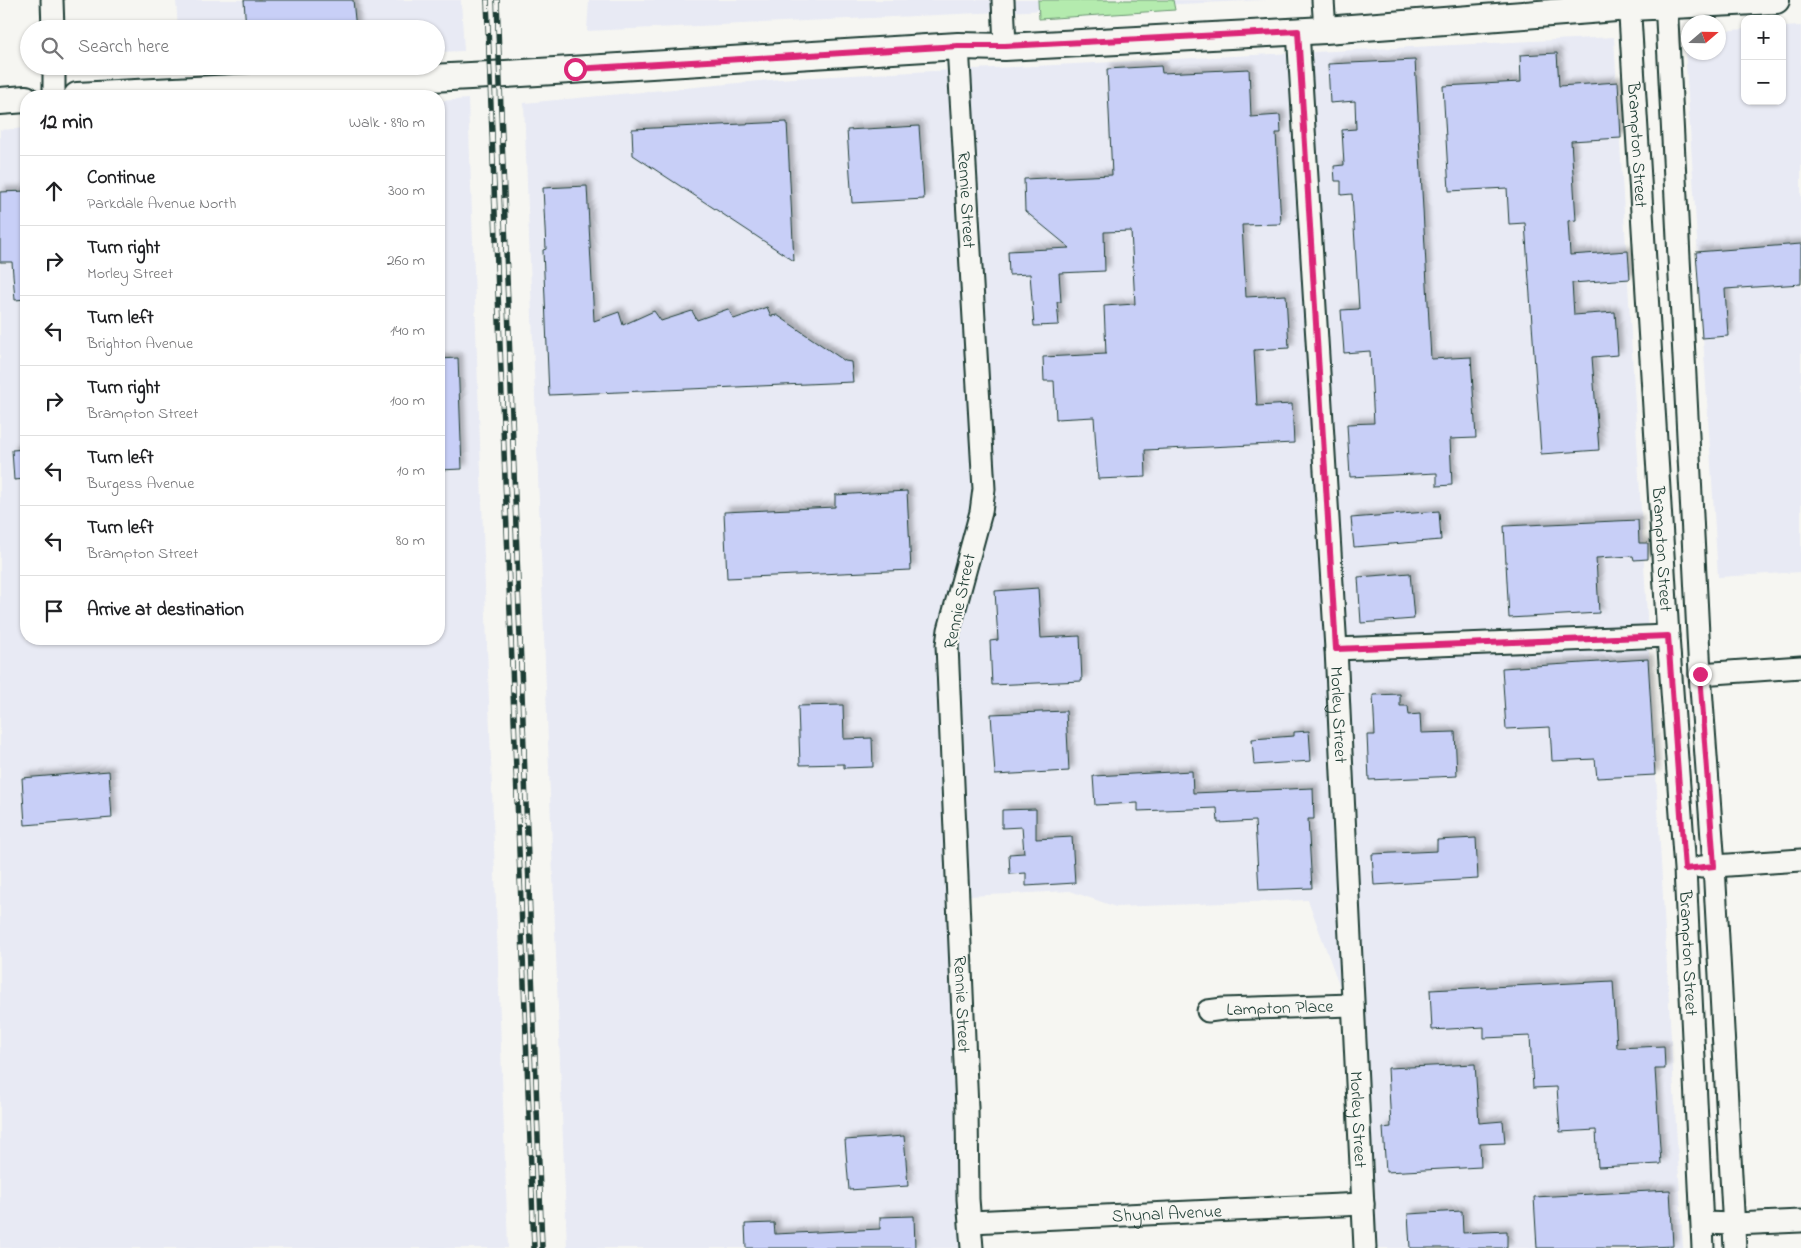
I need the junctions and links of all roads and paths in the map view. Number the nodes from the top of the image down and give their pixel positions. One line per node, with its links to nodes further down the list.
1 (52, 0): 7 (street)
2 (1003, 0): 11 (street)
3 (1323, 0): 8 (street)
4 (1776, 0): 5 (main road)
5 (1666, 3): 6 (main road); 20 (street, Brampton Street)
6 (1629, 4): 8 (main road); 17 (street, Brampton Street)
7 (53, 20)
8 (1325, 30): 9 (main road)
9 (1298, 31): 11 (main road); 18 (street, Morley Street)
10 (958, 46): 11 (main road); 14 (main road); 28 (street, Rennie Street)
11 (1005, 46)
12 (54, 75): 13 (street)
13 (54, 90)
14 (195, 90)
15 (20, 99): 16 (main road)
16 (0, 101)
17 (1668, 636): 18 (street); 23 (street, Brampton Street)
18 (1336, 649): 24 (street, Morley Street)
19 (1801, 668): 20 (street)
20 (1700, 674): 22 (street, Brampton Street)
21 (1801, 860): 22 (street)
22 (1714, 866): 23 (street); 30 (street, Brampton Street)
23 (1685, 869): 29 (street, Brampton Street)
24 (1352, 1004): 25 (street, Lampton Place); 26 (street, Morley Street)
25 (1208, 1011)
26 (1362, 1204): 28 (street, Shynal Avenue); 32 (street, Morley Street)
27 (1801, 1221): 30 (street)
28 (971, 1222): 31 (street, Rennie Street)
29 (1702, 1223): 30 (street); 33 (street, Brampton Street)
30 (1734, 1224): 34 (street, Brampton Street)
31 (972, 1248)
32 (1365, 1248)
33 (1704, 1248)
34 (1735, 1248)

